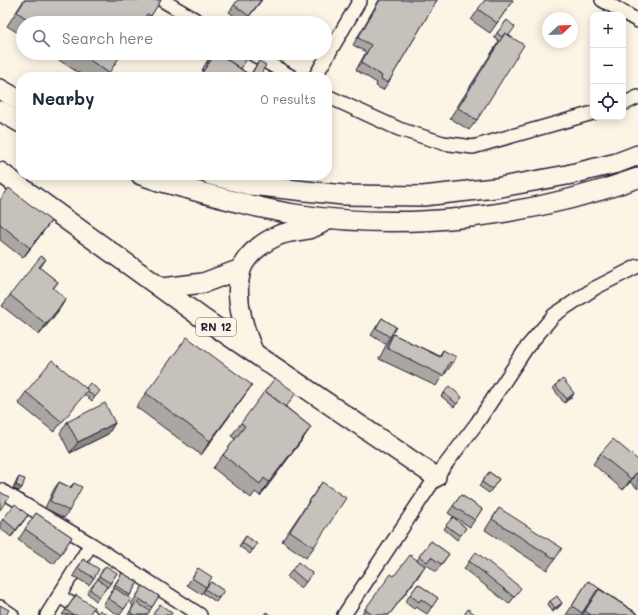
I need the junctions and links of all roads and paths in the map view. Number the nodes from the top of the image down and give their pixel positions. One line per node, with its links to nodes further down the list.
1 (162, 0): 4 (street)
2 (360, 0): 6 (street)
3 (602, 0): 5 (street)
4 (189, 16)
5 (638, 21)
6 (332, 48)
7 (263, 60): 9 (street)
8 (325, 60): 10 (street)
9 (283, 72)
10 (318, 72)
11 (0, 89): 13 (highway)
12 (638, 97): 15 (street)
13 (16, 98)
14 (332, 98): 17 (street)
15 (626, 103)
16 (0, 111): 18 (highway)
17 (590, 114)
18 (16, 120)
19 (638, 155): 23 (highway)
20 (0, 172): 27 (highway, RN 12)
21 (638, 178): 24 (highway)
22 (154, 180): 24 (highway)
23 (230, 180)
24 (328, 219): 26 (highway)
25 (638, 266): 29 (street)
26 (241, 269): 27 (highway); 28 (highway)
27 (163, 288): 28 (highway, RN 12)
28 (253, 351): 29 (highway, RN 12)
29 (436, 477): 38 (street)
30 (0, 490): 31 (street)
31 (91, 544): 32 (street); 34 (street)
32 (59, 596): 36 (street); 37 (street)
33 (0, 607): 35 (street)
34 (192, 613)
35 (12, 615)
36 (47, 615)
37 (90, 615)
38 (344, 615)

